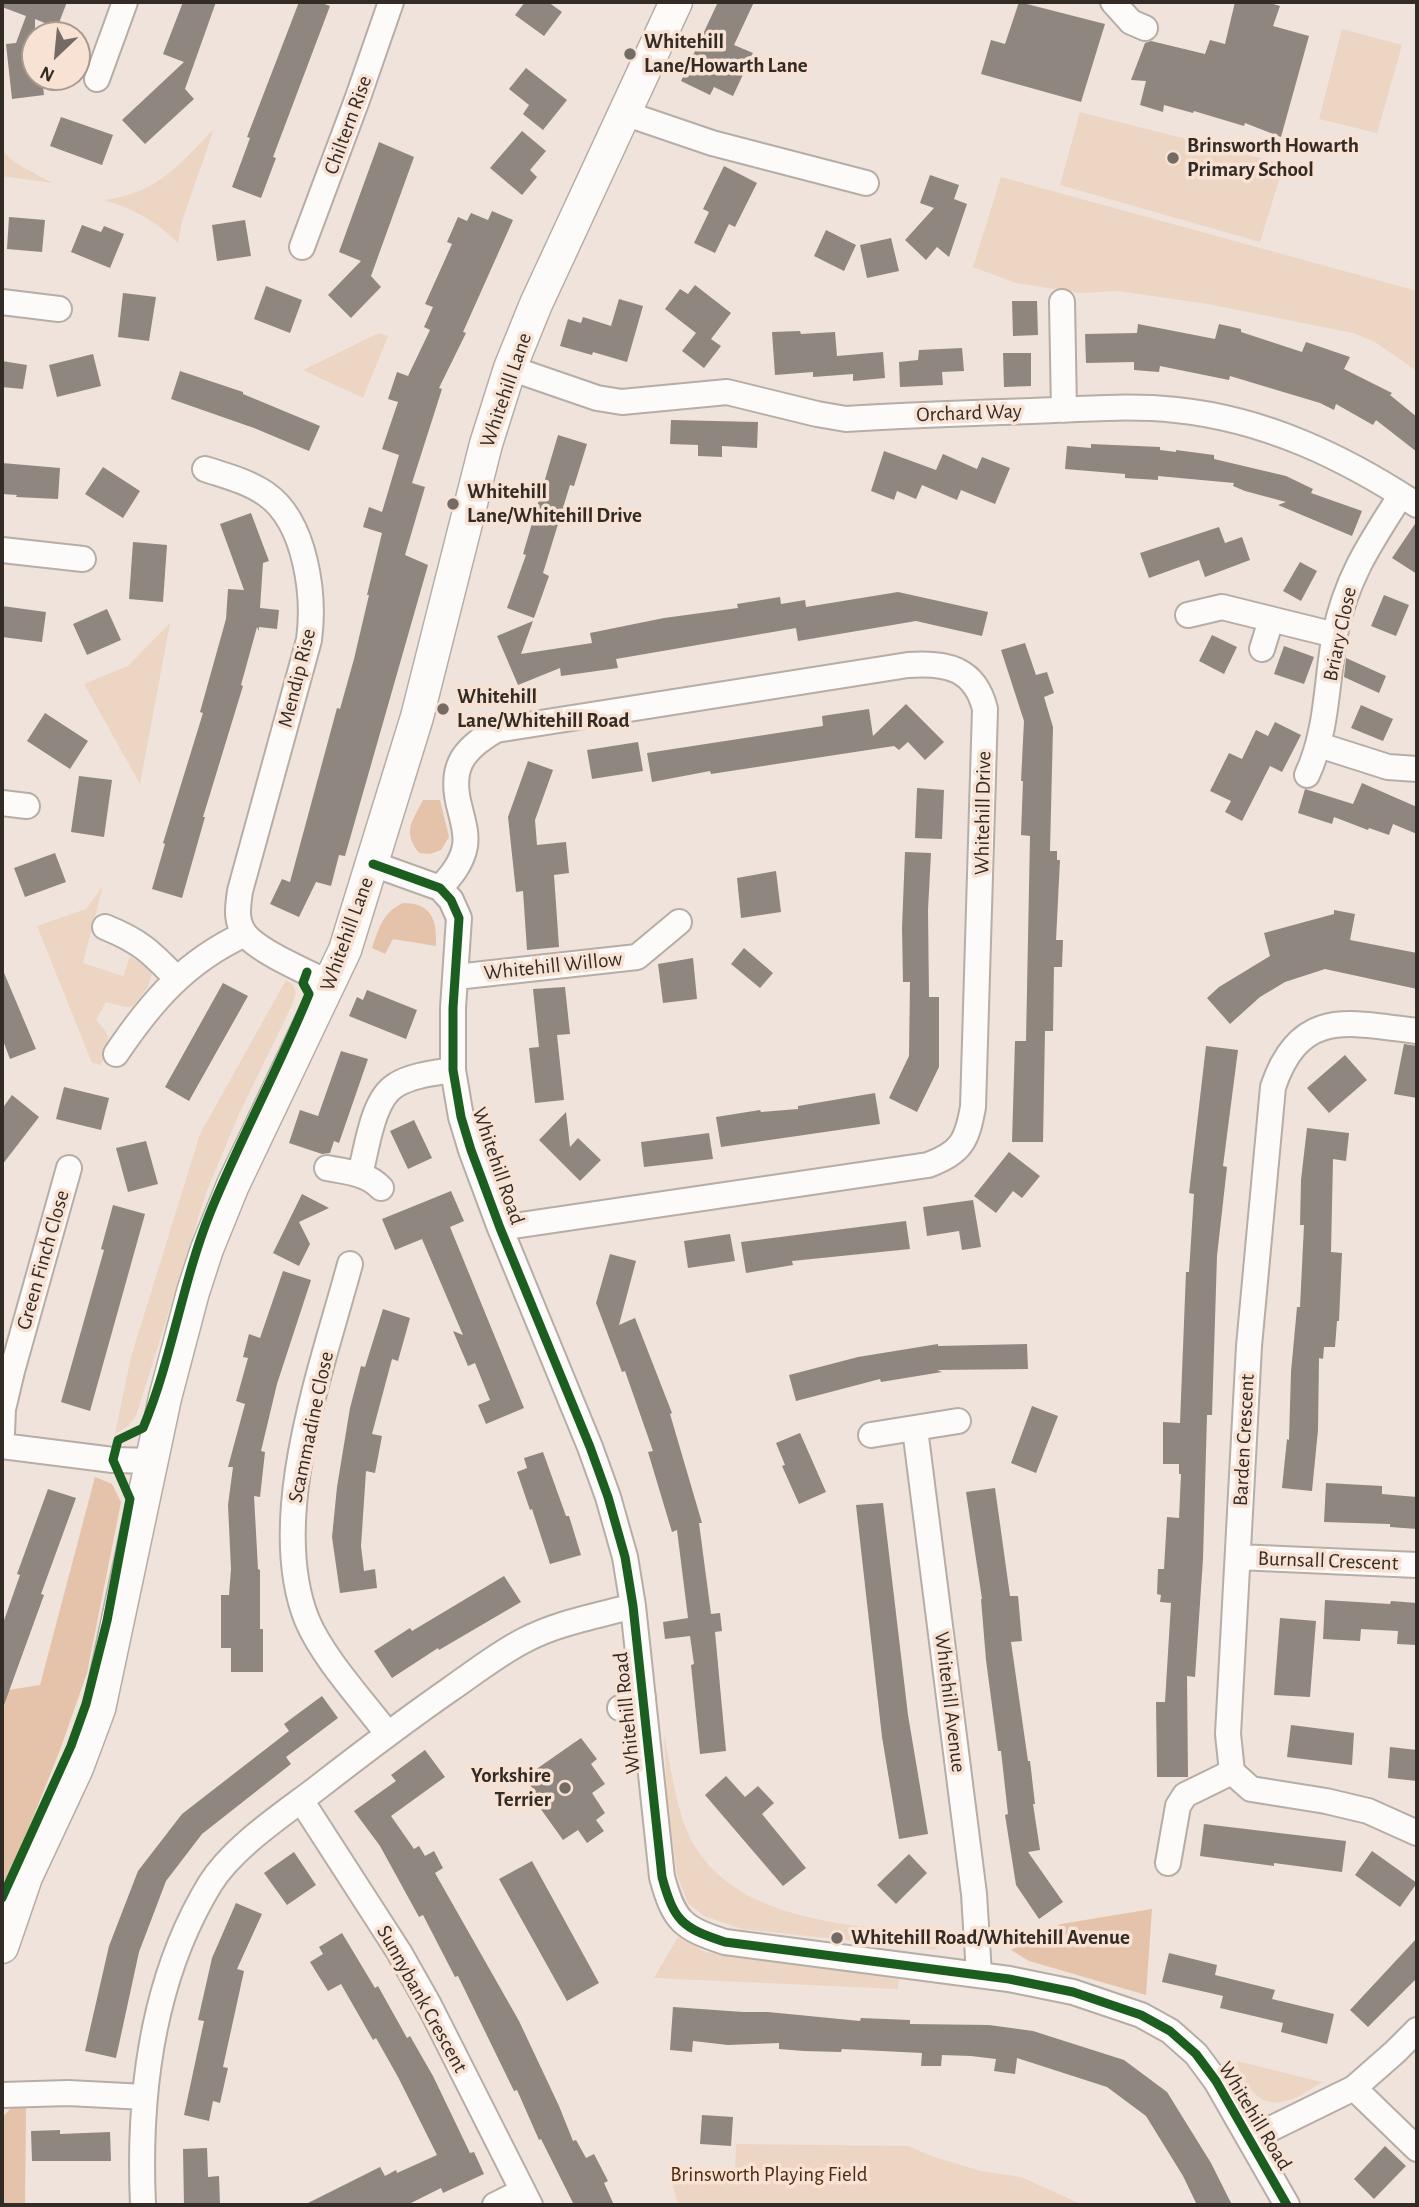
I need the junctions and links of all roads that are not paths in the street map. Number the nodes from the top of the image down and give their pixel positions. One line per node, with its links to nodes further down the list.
1 (125, 2): 6 (street)
2 (391, 2): 9 (street, Chiltern Rise)
3 (676, 2): 7 (main road, Whitehill Lane)
4 (1113, 2): 5 (street)
5 (1144, 28)
6 (97, 79)
7 (624, 113): 8 (street); 13 (main road, Whitehill Lane)
8 (866, 183)
9 (302, 247)
10 (2, 302): 12 (street)
11 (1062, 302): 14 (street)
12 (59, 309)
13 (510, 368): 14 (street, Orchard Way); 28 (main road, Whitehill Lane)
14 (1064, 410): 16 (street, Orchard Way)
15 (205, 470): 32 (street, Mendip Rise)
16 (1409, 500): 21 (street, Briary Close)
17 (2, 550): 18 (street)
18 (83, 559)
19 (1188, 615): 20 (street)
20 (1270, 620): 21 (street); 22 (street)
21 (1335, 635): 23 (street, Briary Close)
22 (1262, 649)
23 (1319, 746): 24 (street); 25 (street, Briary Close)
24 (1417, 769)
25 (1307, 775)
26 (2, 803): 27 (street)
27 (27, 806)
28 (373, 864): 29 (street); 35 (main road, Whitehill Lane)
29 (440, 888): 33 (street, Whitehill Road); 41 (street, Whitehill Drive)
30 (679, 922): 33 (street, Whitehill Willow)
31 (105, 927): 34 (street)
32 (245, 934): 34 (street); 35 (street)
33 (456, 977): 38 (street, Whitehill Road)
34 (177, 979): 37 (street)
35 (331, 984): 48 (main road, Whitehill Lane)
36 (1417, 1031): 49 (street, Barden Crescent)
37 (116, 1054)
38 (453, 1070): 40 (street); 41 (street, Whitehill Road)
39 (69, 1168): 45 (street, Green Finch Close)
40 (327, 1168)
41 (500, 1228): 51 (street, Whitehill Road)
42 (350, 1264): 54 (street, Scammadine Close)
43 (958, 1421): 44 (street)
44 (915, 1429): 46 (street); 62 (street, Whitehill Avenue)
45 (2, 1433)
46 (871, 1435)
47 (2, 1446): 48 (street)
48 (153, 1461): 61 (main road, Whitehill Lane)
49 (1238, 1557): 50 (street, Burnsall Crescent); 55 (street, Barden Crescent)
50 (1417, 1565)
51 (634, 1606): 52 (street, Whitehill Road); 54 (street)
52 (643, 1697): 53 (street); 57 (street, Whitehill Road)
53 (620, 1709)
54 (387, 1733): 56 (street)
55 (1232, 1772): 58 (street); 60 (street)
56 (301, 1800): 66 (street); 69 (street, Sunnybank Crescent)
57 (656, 1828): 59 (street); 62 (street, Whitehill Road)
58 (1417, 1833)
59 (637, 1847)
60 (1168, 1863)
61 (2, 1947)
62 (979, 1975): 67 (street, Whitehill Road)
63 (1417, 2030): 64 (street)
64 (1354, 2088): 67 (street); 68 (street)
65 (2, 2095): 66 (street)
66 (145, 2097): 70 (street)
67 (1250, 2139): 72 (street, Whitehill Road)
68 (1417, 2148)
69 (527, 2198): 71 (street)
70 (143, 2205)
71 (495, 2205)
72 (1287, 2205)

